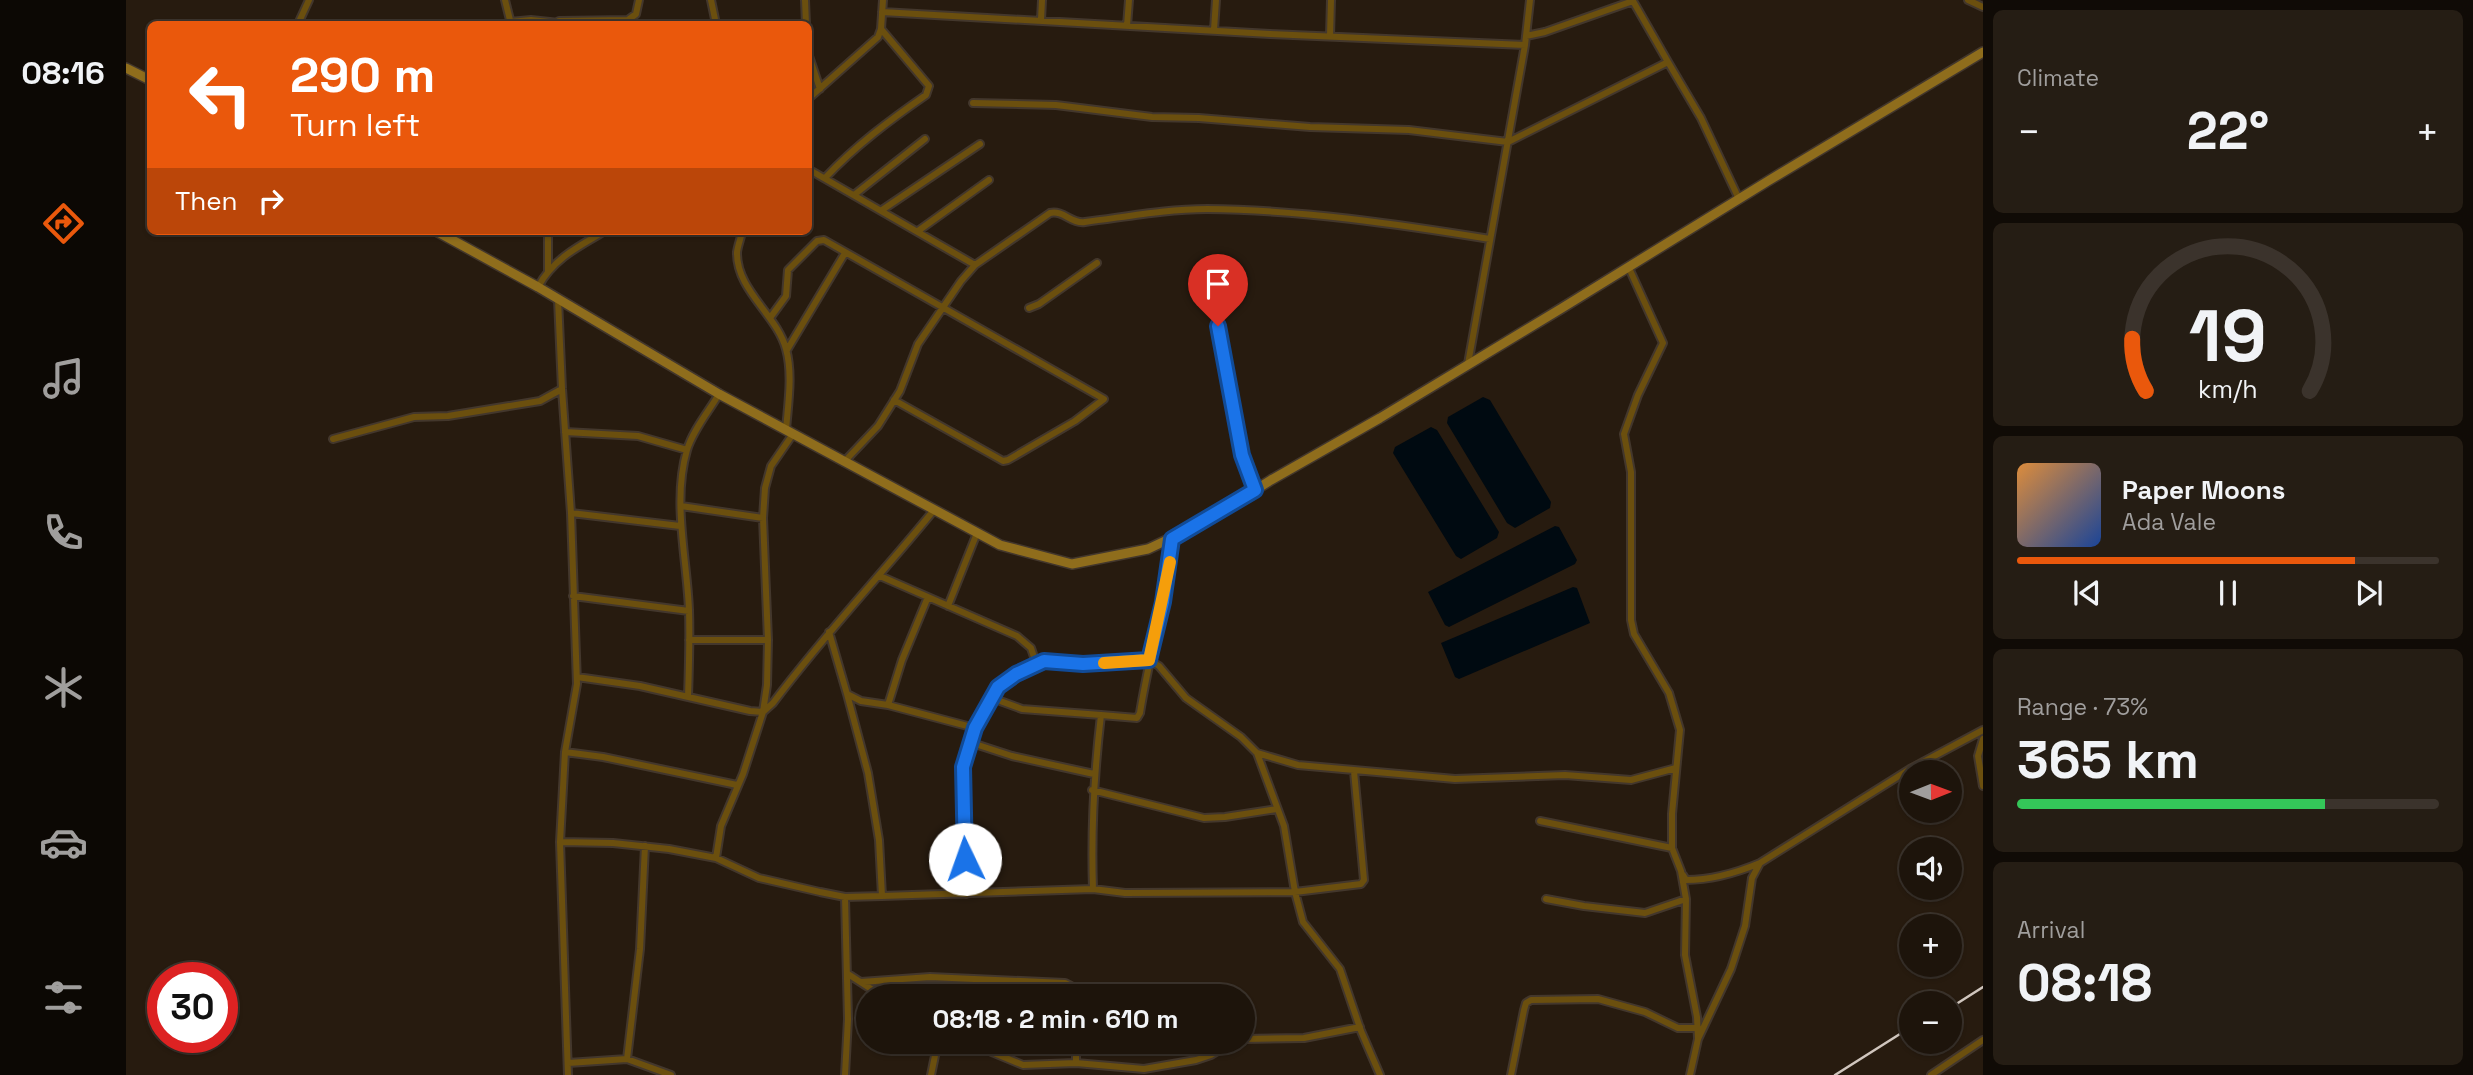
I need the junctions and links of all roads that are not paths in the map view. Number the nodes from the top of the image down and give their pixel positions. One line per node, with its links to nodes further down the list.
1 (309, 0): 17 (street)
2 (505, 0): 18 (street)
3 (639, 0): 19 (street)
4 (711, 0): 20 (street)
5 (804, 0): 21 (street)
6 (883, 0): 15 (street)
7 (1042, 0): 16 (street)
8 (1129, 0): 22 (street)
9 (1216, 0): 24 (street)
10 (1331, 0): 25 (street)
11 (1530, 0): 26 (street)
12 (1968, 0): 14 (street)
13 (1633, 1): 26 (street); 29 (street)
14 (1983, 6)
15 (882, 12): 16 (street); 23 (street)
16 (1041, 20): 22 (street)
17 (299, 21)
18 (510, 21)
19 (605, 21)
20 (715, 21)
21 (806, 21)
22 (1127, 26): 24 (street)
23 (881, 29): 33 (street); 40 (street)
24 (1214, 30): 25 (street)
25 (1330, 36): 27 (street)
26 (1526, 36): 27 (street)
27 (1525, 45): 37 (street)
28 (1983, 52): 43 (street)
29 (1668, 62): 37 (street); 43 (street)
30 (812, 65): 33 (street)
31 (126, 68): 32 (street)
32 (147, 78)
33 (820, 89): 34 (street)
34 (812, 96)
35 (973, 103): 37 (street)
36 (925, 139): 42 (street)
37 (1508, 142): 50 (street)
38 (980, 144): 44 (street)
39 (812, 171): 40 (street)
40 (825, 178): 42 (street)
41 (989, 180): 45 (street)
42 (854, 195): 44 (street)
43 (1739, 199): 54 (street)
44 (881, 210): 45 (street)
45 (918, 232): 53 (street)
46 (443, 235): 56 (street)
47 (548, 235): 55 (street)
48 (598, 235): 55 (street)
49 (742, 235): 61 (street)
50 (1490, 239): 53 (street); 63 (street)
51 (845, 253): 58 (street); 61 (street); 62 (street)
52 (1097, 263): 60 (street)
53 (975, 265): 58 (street)
54 (1629, 268): 63 (street); 103 (street)
55 (548, 271): 56 (street)
56 (538, 287): 57 (street)
57 (558, 299): 64 (street); 65 (street)
58 (942, 306): 66 (street); 66 (street)
59 (1213, 306): 72 (street)
60 (1029, 308)
61 (770, 318): 62 (street)
62 (786, 350): 68 (street)
63 (1468, 365): 72 (street)
64 (562, 389): 67 (street); 69 (street)
65 (719, 394): 68 (street); 70 (street)
66 (894, 400): 71 (street)
67 (565, 432): 70 (street); 75 (street)
68 (789, 432): 71 (street); 76 (street)
69 (333, 439)
70 (687, 450): 73 (street)
71 (844, 463): 74 (street)
72 (1255, 490): 79 (street)
73 (681, 506): 76 (street); 77 (street)
74 (934, 510): 78 (street); 80 (street)
75 (571, 513): 77 (street); 81 (street)
76 (763, 518): 87 (street)
77 (680, 526): 84 (street)
78 (977, 533): 79 (street); 83 (street)
79 (1172, 539): 88 (street)
80 (880, 576): 82 (street); 85 (street)
81 (573, 596): 84 (street); 90 (street)
82 (928, 597): 83 (street); 94 (street)
83 (948, 606): 89 (street)
84 (689, 611): 86 (street)
85 (828, 632): 91 (street); 95 (street)
86 (689, 640): 87 (street); 92 (street)
87 (768, 640): 95 (street)
88 (1149, 660): 89 (street); 96 (street); 102 (street)
89 (1037, 663): 93 (street)
90 (577, 677): 92 (street); 101 (street)
91 (847, 695): 94 (street); 120 (street)
92 (688, 697): 95 (street)
93 (992, 698): 96 (street); 97 (street)
94 (888, 705): 97 (street)
95 (763, 712): 106 (street)
96 (1101, 715): 105 (street)
97 (975, 728): 100 (street)
98 (1983, 730): 115 (street)
99 (1983, 739): 107 (street)
100 (972, 743): 105 (street); 119 (street)
101 (565, 752): 106 (street); 111 (street)
102 (1257, 753): 104 (street); 109 (street)
103 (1676, 768): 104 (street); 113 (street)
104 (1354, 771): 118 (street)
105 (1094, 774): 108 (street)
106 (737, 785): 114 (street)
107 (1983, 786)
108 (1092, 790): 109 (street); 117 (street)
109 (1276, 809): 118 (street)
110 (1539, 821): 113 (street)
111 (560, 842): 112 (street); 138 (street)
112 (645, 846): 114 (street); 137 (street)
113 (1672, 848): 116 (street)
114 (716, 858): 121 (street)
115 (1760, 863): 116 (street); 131 (street)
116 (1681, 872): 123 (street)
117 (1093, 889): 118 (street); 119 (street)
118 (1295, 892): 128 (street)
119 (967, 894): 120 (street)
120 (882, 896): 121 (street)
121 (845, 897): 124 (street)
122 (1546, 899): 123 (street)
123 (1686, 899): 129 (street)
124 (848, 974): 125 (street); 143 (street)
125 (861, 982): 126 (street); 127 (street)
126 (864, 984)
127 (1067, 984)
128 (1360, 1027): 130 (street); 146 (street)
129 (1698, 1028): 131 (street); 147 (street)
130 (1255, 1039)
131 (1698, 1039): 148 (street)
132 (1983, 1040): 149 (street)
133 (935, 1054): 144 (street)
134 (996, 1054): 140 (street)
135 (1076, 1054): 139 (street)
136 (1210, 1054): 139 (street)
137 (627, 1059): 138 (street); 142 (street)
138 (568, 1063): 141 (street)
139 (1076, 1063): 140 (street)
140 (1023, 1065): 145 (street)
141 (568, 1075)
142 (671, 1075)
143 (845, 1075)
144 (931, 1075)
145 (1023, 1075)
146 (1380, 1075)
147 (1511, 1075)
148 (1689, 1075)
149 (1931, 1075)

